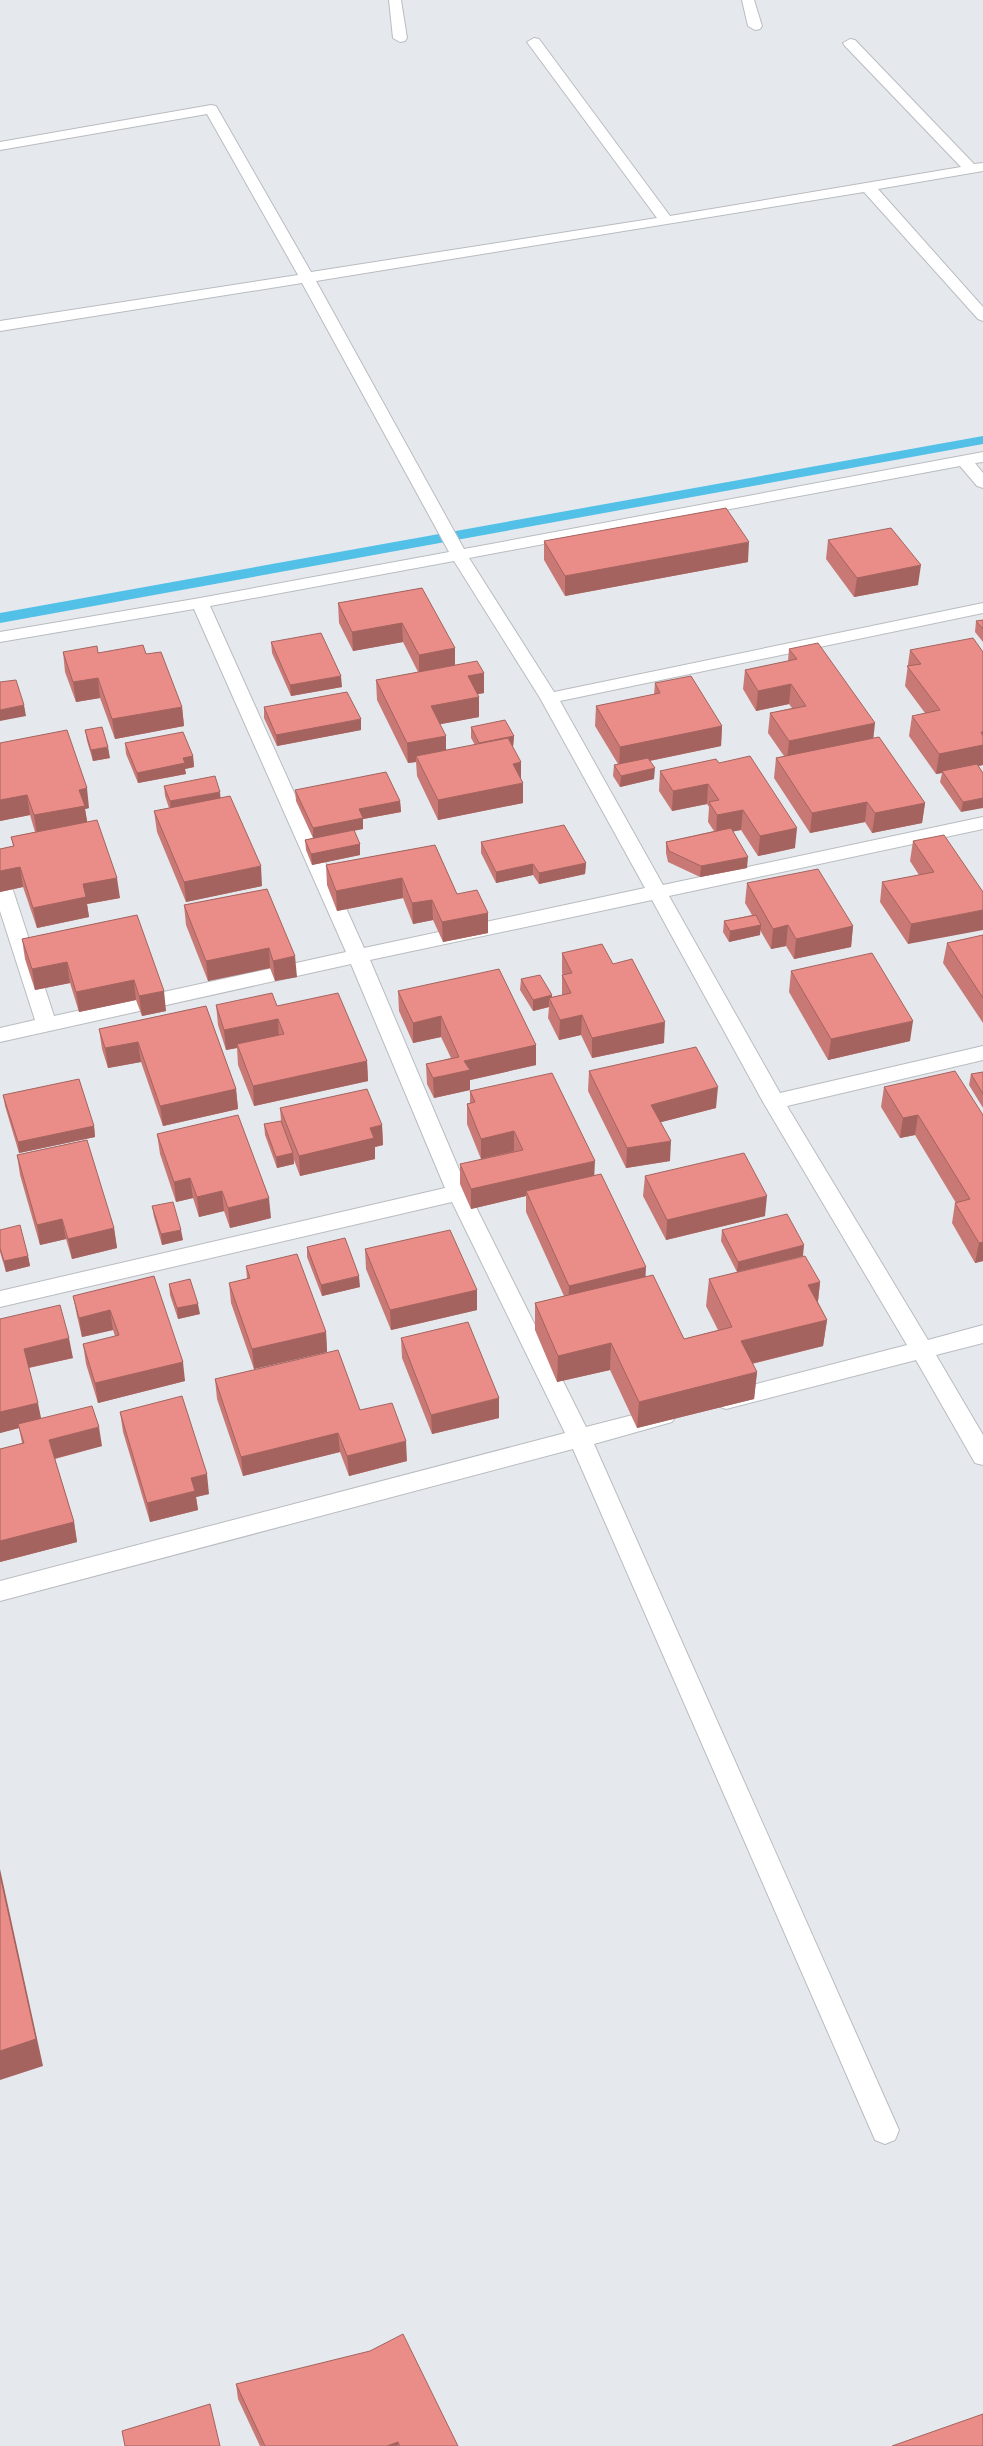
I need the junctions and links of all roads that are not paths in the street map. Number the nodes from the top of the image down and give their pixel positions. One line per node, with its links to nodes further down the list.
1 (395, 0): 4 (street)
2 (748, 0): 3 (street)
3 (755, 26)
4 (400, 38)
5 (534, 42): 10 (street)
6 (850, 43): 8 (street)
7 (0, 146): 11 (street)
8 (977, 168): 9 (street)
9 (868, 187): 10 (street); 12 (street)
10 (666, 221): 11 (street)
11 (307, 278): 13 (street); 17 (street)
12 (983, 316)
13 (0, 326)
14 (983, 457): 15 (street)
15 (963, 460): 16 (street); 17 (street)
16 (983, 483)
17 (452, 542): 18 (street); 21 (street)
18 (200, 603): 20 (street); 25 (street)
19 (983, 608): 21 (street)
20 (0, 637)
21 (549, 698): 24 (street)
22 (983, 823): 24 (street)
23 (0, 881): 26 (street)
24 (656, 893): 25 (street); 29 (street)
25 (358, 956): 26 (street); 30 (street)
26 (47, 1025): 27 (street)
27 (0, 1035)
28 (983, 1053): 29 (street)
29 (774, 1102): 33 (street)
30 (458, 1193): 31 (street); 34 (street)
31 (0, 1299)
32 (983, 1334): 33 (street)
33 (922, 1350): 34 (street); 35 (street)
34 (579, 1437): 36 (street); 37 (street)
35 (983, 1456)
36 (0, 1591)
37 (885, 2130)

